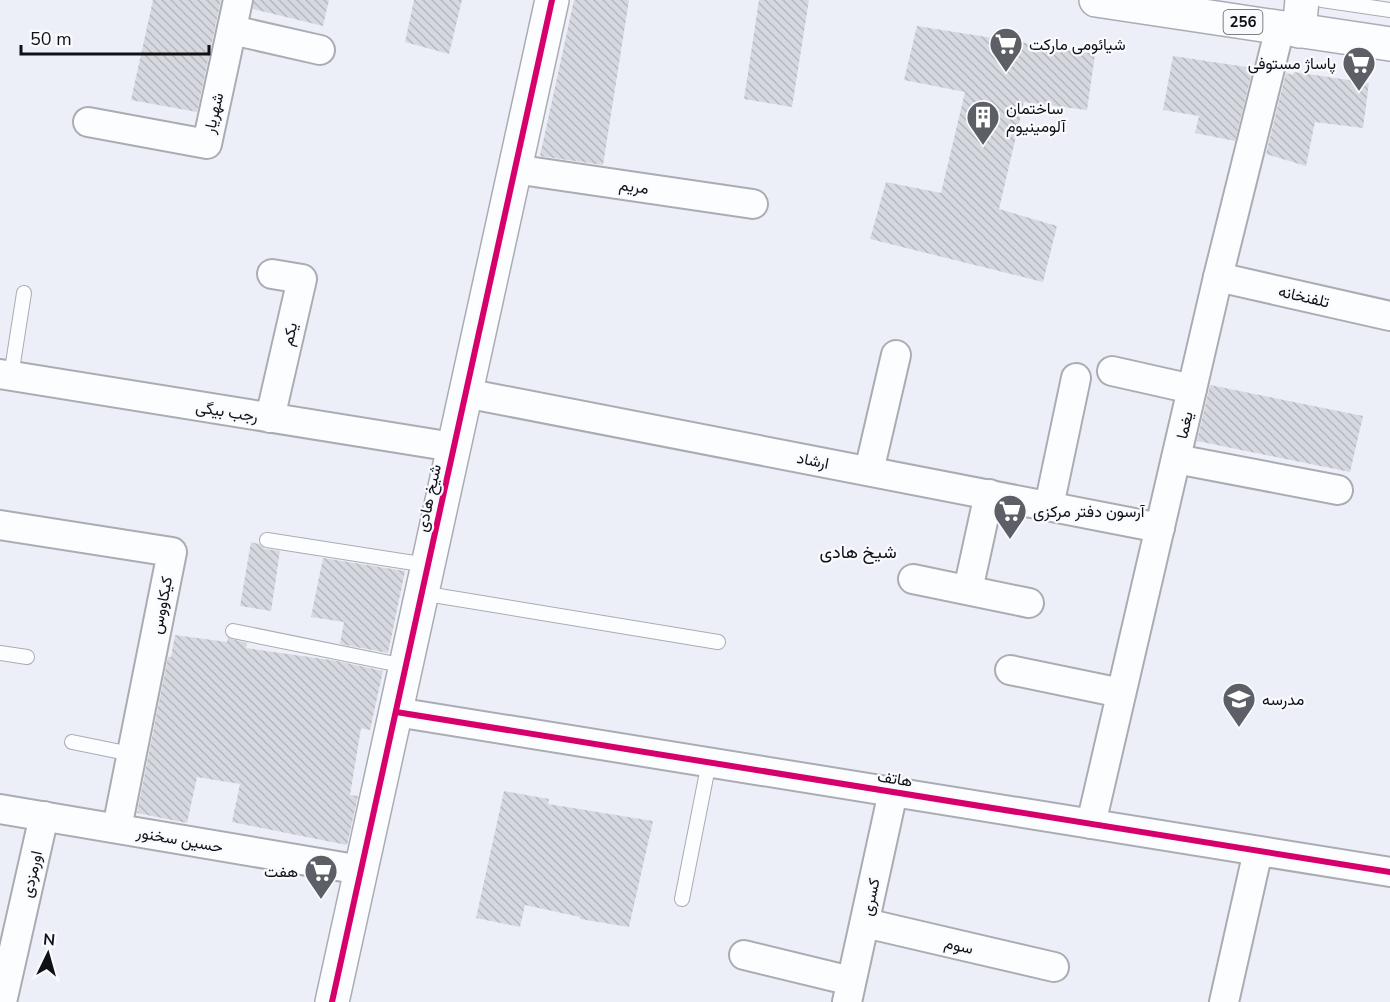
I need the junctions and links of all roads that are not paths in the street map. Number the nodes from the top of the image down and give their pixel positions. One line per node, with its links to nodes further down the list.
1 (238, 0): 8 (street, شهریار)
2 (552, 0): 12 (street, شیخ هادی)
3 (1096, 0): 5 (street, 256)
4 (1322, 0): 6 (lane)
5 (1187, 7): 7 (street, 256)
6 (1390, 10)
7 (1294, 20): 9 (street, 256); 15 (street, یغما)
8 (232, 30): 10 (street); 11 (street, شهریار)
9 (1390, 44)
10 (320, 51)
11 (88, 122)
12 (514, 169): 13 (street, مریم); 23 (street, شیخ هادی)
13 (753, 204)
14 (272, 274): 24 (street, یکم)
15 (1218, 277): 17 (street, تلفنخانه); 22 (street, یغما)
16 (24, 293): 20 (lane)
17 (1390, 316)
18 (896, 355): 27 (street)
19 (1112, 371): 22 (street)
20 (6, 375): 24 (street, رجب بیگی)
21 (1076, 378): 30 (street)
22 (1192, 388): 26 (street, یغما)
23 (465, 393): 25 (street, شیخ هادی); 27 (street, ارشاد)
24 (270, 418): 25 (street, رجب بیگی)
25 (453, 447): 34 (street, شیخ هادی)
26 (1176, 459): 28 (street); 32 (street, یغما)
27 (869, 471): 29 (street, ارشاد)
28 (1338, 490)
29 (989, 494): 30 (street, ارشاد); 36 (street)
30 (1048, 506): 32 (street, ارشاد)
31 (0, 525): 47 (street, کیکاووس)
32 (1160, 528): 44 (street, یغما)
33 (267, 540): 34 (lane)
34 (424, 579): 39 (lane); 42 (street, شیخ هادی)
35 (913, 579): 36 (street)
36 (968, 590): 37 (street)
37 (1029, 603)
38 (233, 631): 42 (lane)
39 (718, 642)
40 (0, 653): 41 (lane)
41 (27, 657)
42 (405, 666): 45 (street, شیخ هادی)
43 (1010, 670): 44 (street)
44 (1121, 693): 52 (street, یغما)
45 (396, 712): 48 (street, هاتف); 55 (street, شیخ هادی)
46 (72, 742): 47 (lane)
47 (131, 754): 53 (street, کیکاووس)
48 (709, 762): 49 (street, هاتف); 57 (lane)
49 (893, 792): 52 (street, هاتف); 58 (street, کسری)
50 (0, 809): 51 (street, حسین سخنور)
51 (44, 816): 53 (street, حسین سخنور); 62 (street, اورمزدی)
52 (1091, 824): 54 (street, هاتف)
53 (117, 828): 55 (street, حسین سخنور)
54 (1258, 851): 56 (street, هاتف); 64 (street)
55 (361, 870): 63 (street, شیخ هادی)
56 (1390, 872)
57 (682, 899)
58 (865, 923): 60 (street, سوم); 61 (street, کسری)
59 (744, 955): 61 (street)
60 (1054, 967)
61 (849, 991)
62 (2, 1002)
63 (332, 1002)
64 (1224, 1002)

